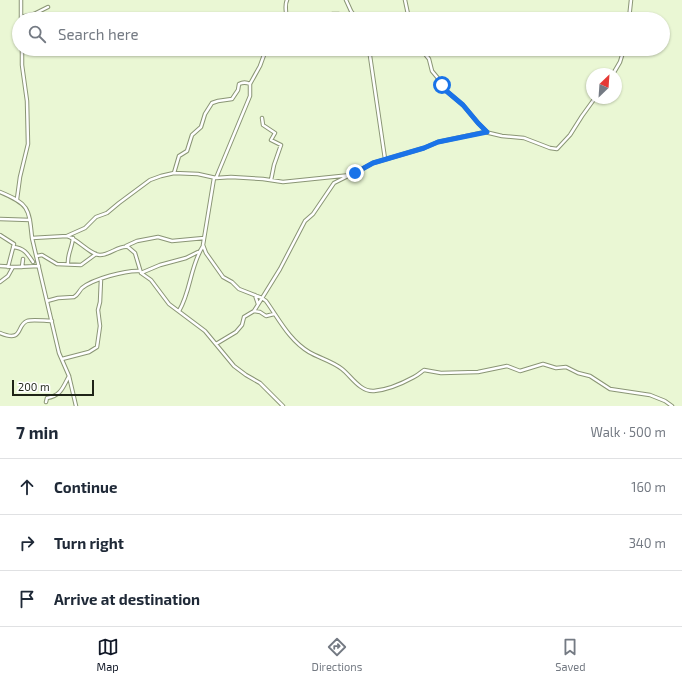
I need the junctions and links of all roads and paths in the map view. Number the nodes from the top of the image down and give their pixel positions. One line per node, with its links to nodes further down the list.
1 (20, 0): 7 (street)
2 (287, 0): 9 (street)
3 (346, 0): 10 (street)
4 (405, 0): 11 (street)
5 (631, 0): 12 (street)
6 (48, 7): 8 (street)
7 (21, 12)
8 (38, 12)
9 (286, 12)
10 (352, 12)
11 (408, 12)
12 (630, 12)
13 (22, 56): 29 (street)
14 (264, 56): 19 (street)
15 (370, 56): 23 (street)
16 (425, 56): 22 (street)
17 (622, 56): 18 (street)
18 (616, 68)
19 (250, 84): 24 (street); 26 (street)
20 (591, 104): 22 (street)
21 (262, 118): 27 (street)
22 (487, 132): 23 (street)
23 (385, 160): 25 (street)
24 (174, 173): 26 (street); 33 (street)
25 (351, 174): 27 (street); 56 (street)
26 (215, 178): 27 (street); 36 (street)
27 (271, 181)
28 (0, 193): 29 (street)
29 (17, 199): 31 (street)
30 (0, 219): 31 (street)
31 (30, 220): 34 (street)
32 (0, 235): 39 (street)
33 (67, 236): 34 (street); 35 (street)
34 (32, 238): 42 (street)
35 (73, 238): 41 (street); 45 (street)
36 (204, 238): 37 (street); 38 (street)
37 (203, 245): 40 (street); 55 (street)
38 (126, 246): 41 (street); 52 (street)
39 (13, 247): 44 (street); 47 (street)
40 (199, 252): 52 (street); 59 (street)
41 (96, 254): 45 (street)
42 (37, 256): 44 (street); 45 (street); 49 (street)
43 (23, 259): 51 (street)
44 (33, 262): 48 (street)
45 (68, 264)
46 (0, 266): 47 (street)
47 (8, 266): 50 (street)
48 (31, 266): 49 (street); 51 (street)
49 (39, 266): 57 (street)
50 (13, 267): 51 (street); 54 (street)
51 (22, 267)
52 (140, 272): 53 (street); 59 (street)
53 (101, 279): 57 (street); 65 (street)
54 (0, 282)
55 (255, 295): 56 (street); 58 (street)
56 (262, 298): 58 (street); 61 (street)
57 (47, 301): 62 (street)
58 (258, 304): 60 (street)
59 (179, 311): 64 (street)
60 (254, 311): 61 (street); 64 (street)
61 (274, 314): 70 (street)
62 (52, 321): 63 (street); 65 (street)
63 (0, 333)
64 (216, 344): 69 (street)
65 (62, 359): 66 (street)
66 (69, 376): 67 (street); 68 (street)
67 (46, 402)
68 (76, 406)
69 (283, 406)
70 (672, 406)

